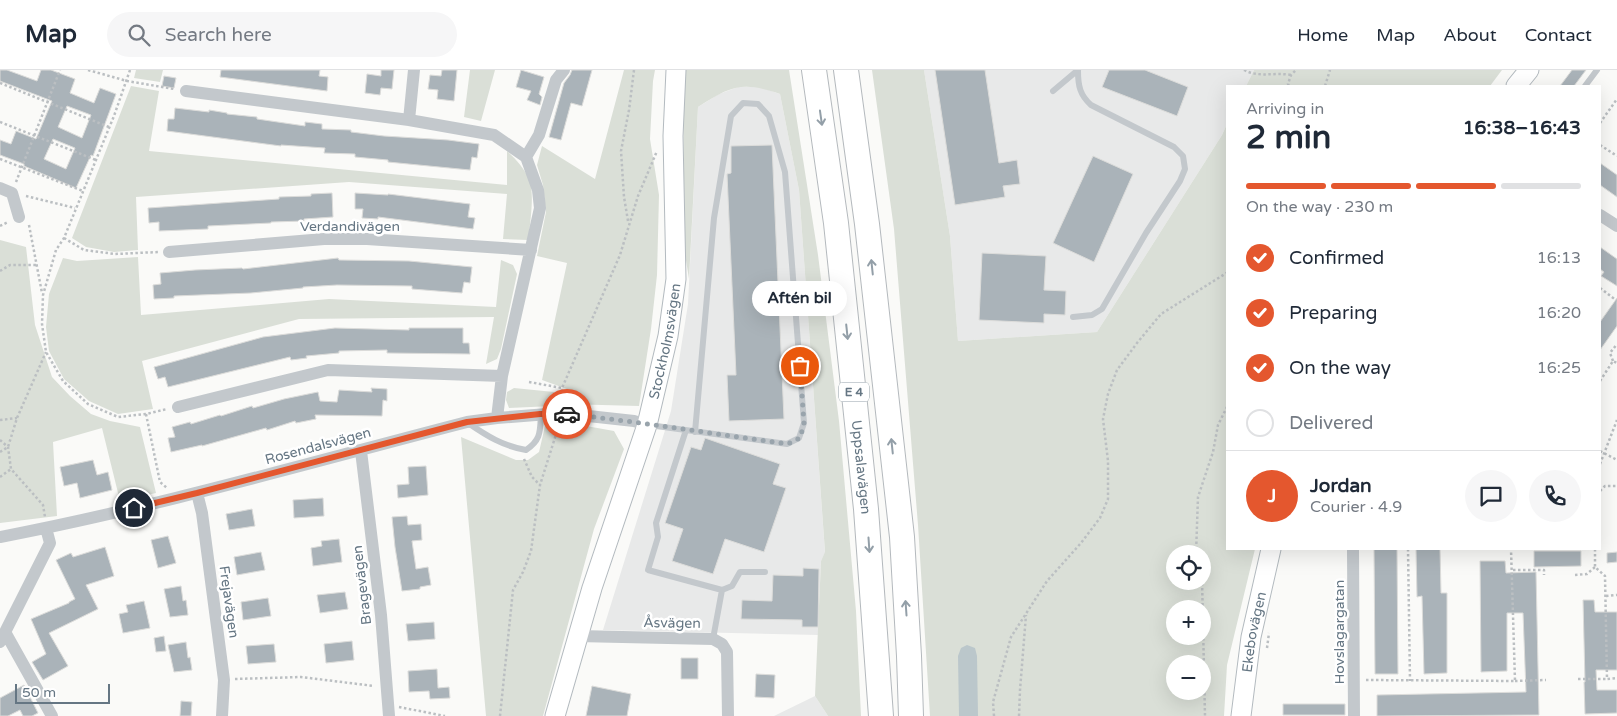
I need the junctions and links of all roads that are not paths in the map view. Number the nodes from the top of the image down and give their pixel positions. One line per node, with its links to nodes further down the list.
1 (414, 70): 13 (street)
2 (676, 70): 27 (main road, Stockholmsvägen)
3 (814, 70): 47 (highway, Uppsalavägen / E 4, one-way to 47)
4 (846, 70): 41 (highway, E 4, one-way to 4)
5 (1078, 70): 12 (lane); 21 (lane)
6 (1529, 70): 9 (main road)
7 (1597, 70): 10 (lane)
8 (557, 73): 14 (street)
9 (1517, 85)
10 (1586, 85)
11 (186, 91): 13 (street)
12 (1053, 91)
13 (409, 120): 14 (street)
14 (526, 157): 19 (street)
15 (0, 188): 17 (street)
16 (1601, 216): 18 (street)
17 (19, 217)
18 (1617, 226)
19 (531, 250): 20 (street, Verdandivägen); 22 (street)
20 (169, 252)
21 (1073, 317)
22 (502, 376): 23 (street); 25 (street)
23 (178, 407)
24 (540, 414): 25 (street, Rosendalsvägen); 26 (lane); 27 (street, Rosendalsvägen)
25 (497, 418): 26 (street, Rosendalsvägen)
26 (467, 422): 30 (street, Rosendalsvägen)
27 (647, 425): 28 (lane); 38 (main road, Stockholmsvägen)
28 (686, 430): 29 (lane); 37 (lane)
29 (695, 432): 29 (lane)
30 (361, 451): 31 (street, Rosendalsvägen); 42 (street, Bragevägen)
31 (197, 493): 32 (street, Rosendalsvägen); 44 (street, Frejavägen)
32 (46, 528): 33 (street, Rosendalsvägen); 39 (street)
33 (0, 537)
34 (1271, 550): 50 (main road, Ekebovägen)
35 (1353, 550): 51 (street, Hovslagargatan)
36 (766, 572): 37 (lane)
37 (722, 590): 40 (lane)
38 (577, 636): 40 (street, Åsvägen); 45 (main road, Stockholmsvägen)
39 (2, 637): 43 (street)
40 (713, 639): 46 (street, Åsvägen)
41 (910, 656): 48 (highway, E 4); 49 (highway)
42 (389, 710)
43 (52, 716)
44 (222, 716)
45 (555, 716)
46 (728, 716)
47 (881, 716)
48 (911, 716)
49 (915, 716)
50 (1241, 716)
51 (1354, 716)

